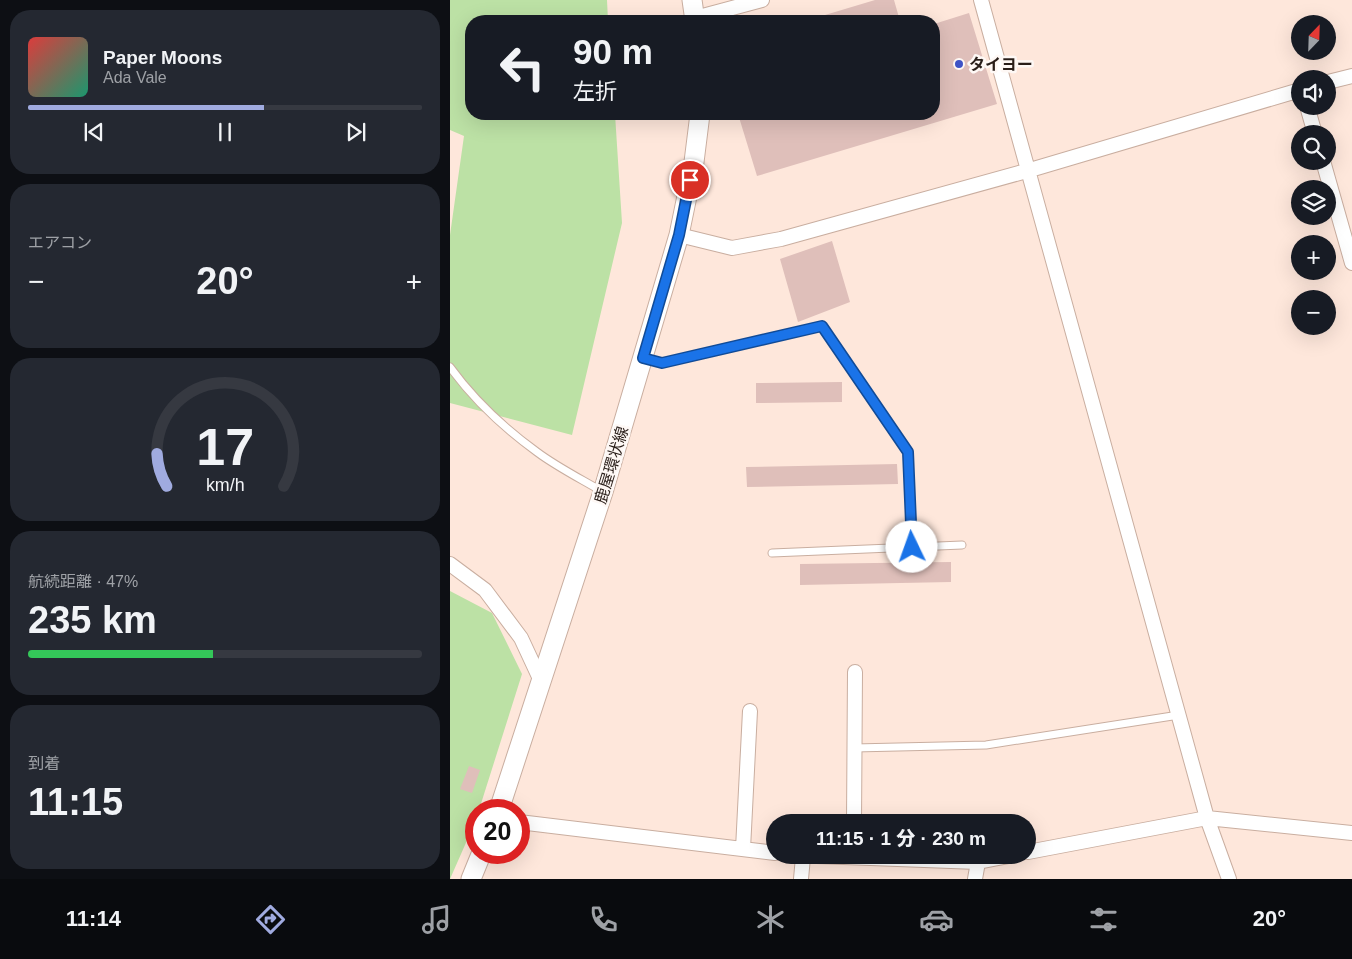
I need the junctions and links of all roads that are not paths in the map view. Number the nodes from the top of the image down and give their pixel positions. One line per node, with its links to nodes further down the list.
1 (762, 0): 3 (street)
2 (982, 0): 8 (street)
3 (694, 13)
4 (1352, 76): 5 (street)
5 (1336, 80)
6 (1291, 93): 8 (street)
7 (699, 120): 10 (main road, 鹿屋環状線)
8 (1030, 170): 10 (street); 22 (street)
9 (1326, 170): 11 (street)
10 (679, 235): 12 (main road, 鹿屋環状線)
11 (1352, 263)
12 (643, 358): 14 (main road, 鹿屋環状線); 16 (lane)
13 (450, 366): 14 (lane)
14 (603, 492): 20 (main road, 鹿屋環状線)
15 (962, 545): 16 (lane)
16 (912, 547): 17 (lane)
17 (772, 553)
18 (450, 564): 20 (street)
19 (855, 672): 23 (street)
20 (541, 681): 24 (main road, 鹿屋環状線)
21 (750, 711): 29 (street)
22 (1179, 715): 23 (lane); 26 (street)
23 (854, 748): 25 (street)
24 (503, 799)
25 (854, 814)
26 (1207, 818): 28 (street); 30 (street); 38 (street)
27 (530, 823): 29 (street)
28 (1352, 834)
29 (743, 849): 31 (street)
30 (1036, 850)
31 (766, 852)
32 (477, 864): 35 (main road)
33 (798, 864): 36 (street)
34 (978, 864): 37 (street)
35 (471, 879)
36 (801, 879)
37 (975, 879)
38 (1229, 879)

